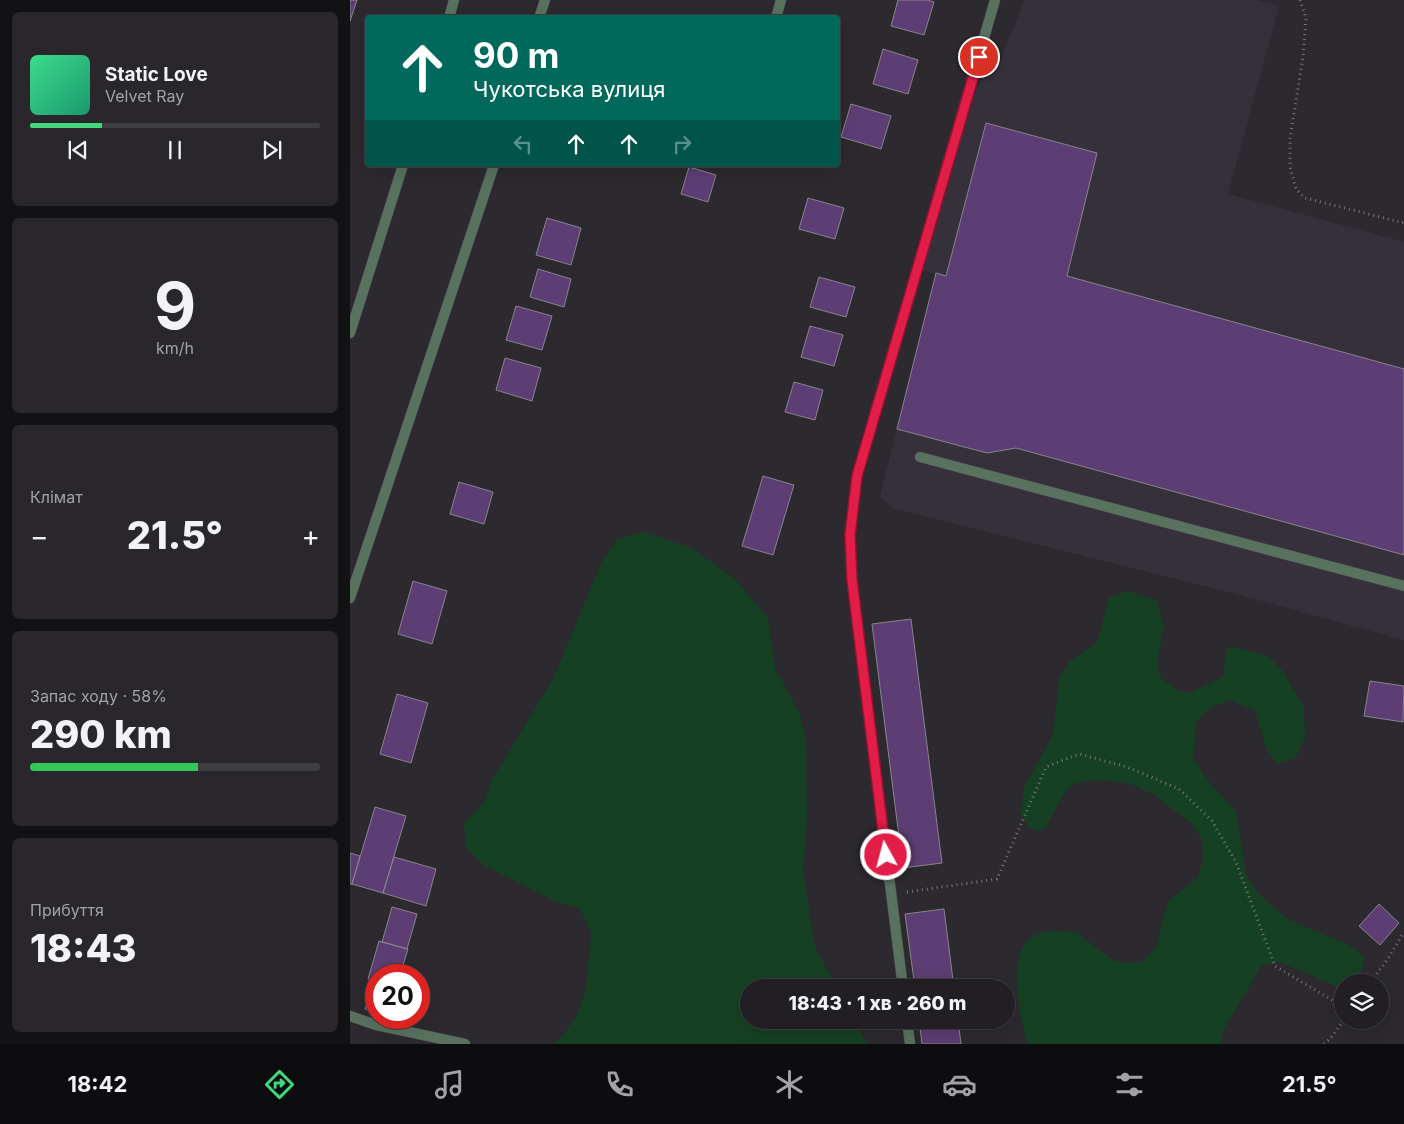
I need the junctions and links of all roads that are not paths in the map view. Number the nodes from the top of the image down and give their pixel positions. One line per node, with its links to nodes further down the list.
1 (454, 0): 5 (street)
2 (545, 0): 6 (street)
3 (781, 0): 7 (street)
4 (995, 0): 14 (street)
5 (450, 15)
6 (540, 15)
7 (777, 15)
8 (402, 167): 10 (street)
9 (493, 167): 13 (street)
10 (350, 333)
11 (920, 457): 12 (street)
12 (1404, 586)
13 (350, 598)
14 (902, 979)
15 (350, 1016): 17 (street)
16 (908, 1029): 18 (street)
17 (465, 1044)
18 (910, 1044)

